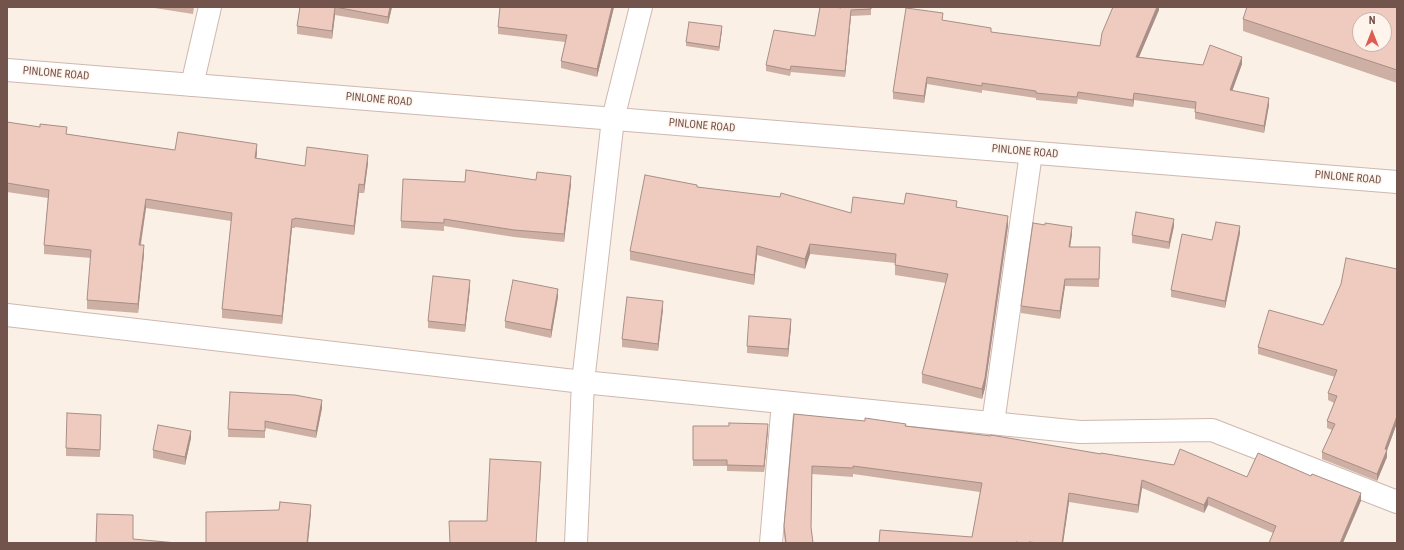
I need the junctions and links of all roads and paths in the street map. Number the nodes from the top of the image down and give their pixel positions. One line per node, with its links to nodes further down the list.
1 (210, 7): 4 (street)
2 (641, 7): 5 (street)
3 (7, 70): 4 (street, PINLONE ROAD)
4 (192, 85): 5 (street, PINLONE ROAD)
5 (613, 119): 6 (street, PINLONE ROAD); 9 (street)
6 (1031, 152): 7 (street, PINLONE ROAD); 11 (street)
7 (1397, 182)
8 (7, 315): 9 (street)
9 (583, 382): 10 (street); 13 (street)
10 (784, 402): 11 (street); 14 (street)
11 (993, 424): 12 (street)
12 (1397, 502)
13 (576, 543)
14 (771, 543)

